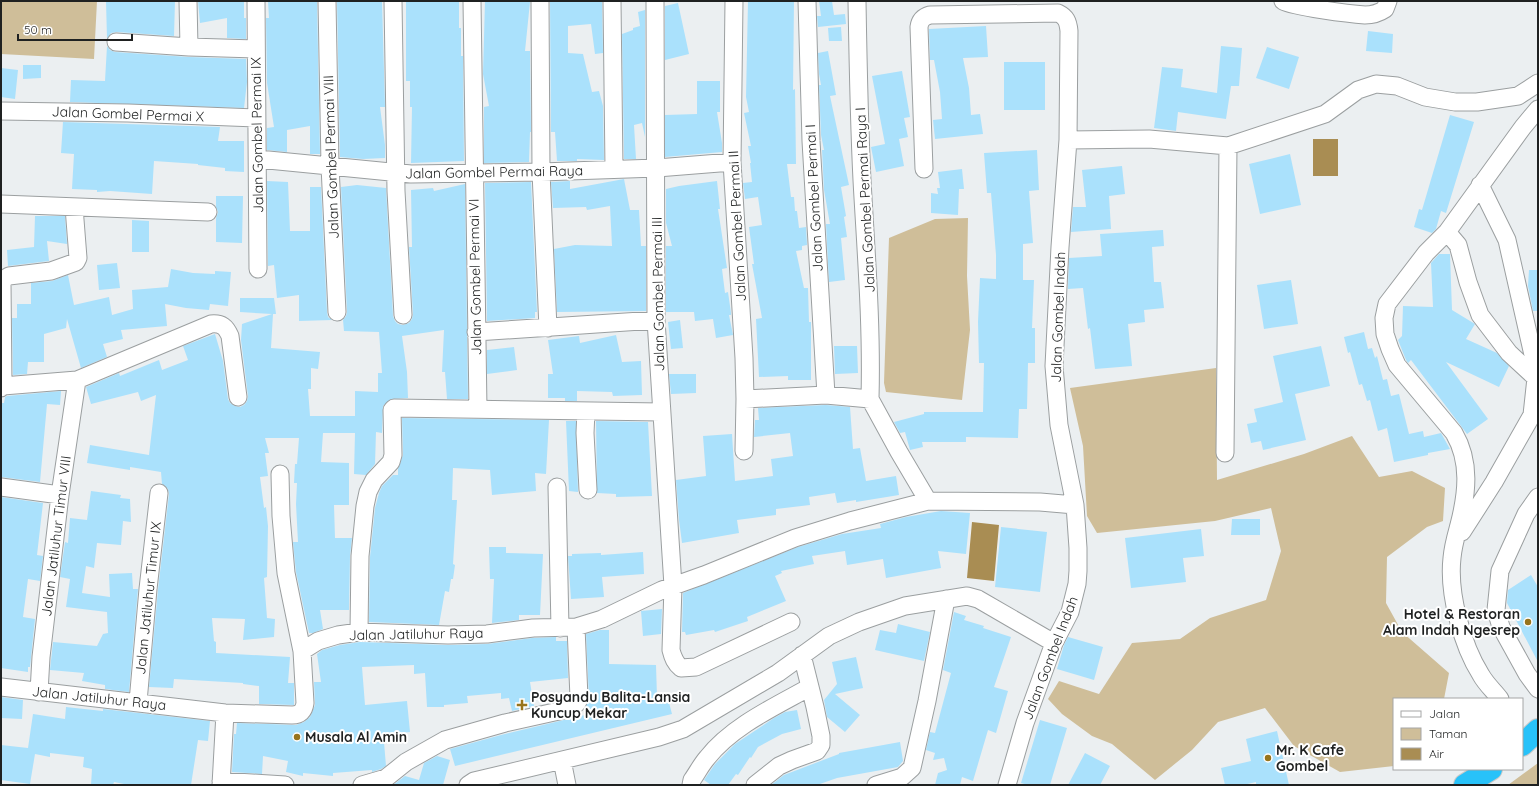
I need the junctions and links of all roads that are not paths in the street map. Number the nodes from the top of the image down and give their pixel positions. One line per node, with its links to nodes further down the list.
1 (188, 1): 16 (street)
2 (256, 1): 17 (street, Jalan Gombel Permai IX)
3 (327, 1): 26 (street, Jalan Gombel Permai VIII)
4 (393, 1): 32 (street)
5 (472, 1): 30 (street, Jalan Gombel Permai VI)
6 (540, 1): 31 (street)
7 (612, 1): 29 (street)
8 (655, 1): 27 (street, Jalan Gombel Permai III)
9 (734, 1): 25 (street, Jalan Gombel Permai II)
10 (807, 1): 47 (street, Jalan Gombel Permai I)
11 (857, 1): 50 (street, Jalan Gombel Permai Raya I)
12 (1283, 1): 14 (street)
13 (1388, 1): 14 (street)
14 (1310, 4)
15 (116, 42): 16 (street)
16 (190, 47): 17 (street)
17 (256, 49): 21 (street, Jalan Gombel Permai IX)
18 (1538, 83): 23 (street)
19 (1538, 109): 33 (street)
20 (1, 111): 21 (street, Jalan Gombel Permai X)
21 (256, 118): 24 (street, Jalan Gombel Permai IX)
22 (1068, 140): 23 (street); 28 (street, Jalan Gombel Indah); 65 (street, Jalan Gombel Indah)
23 (1228, 146): 56 (street)
24 (258, 159): 26 (street, Jalan Gombel Permai Raya); 38 (street, Jalan Gombel Permai IX)
25 (732, 162): 27 (street, Jalan Gombel Permai Raya); 49 (street, Jalan Gombel Permai II)
26 (330, 166): 32 (street, Jalan Gombel Permai Raya); 39 (street, Jalan Gombel Permai VIII)
27 (657, 168): 29 (street, Jalan Gombel Permai Raya); 41 (street, Jalan Gombel Permai III)
28 (924, 168)
29 (614, 169): 31 (street, Jalan Gombel Permai Raya)
30 (473, 172): 31 (street, Jalan Gombel Permai Raya); 32 (street, Jalan Gombel Permai Raya); 43 (street, Jalan Gombel Permai VI)
31 (541, 172): 42 (street)
32 (396, 174): 40 (street)
33 (1480, 185): 37 (street); 44 (street)
34 (1, 204): 35 (street)
35 (74, 208): 36 (street); 46 (street)
36 (208, 212)
37 (1447, 232): 44 (street); 66 (street)
38 (258, 269)
39 (337, 312)
40 (403, 315)
41 (656, 320): 42 (street); 53 (street, Jalan Gombel Permai III)
42 (548, 328): 43 (street)
43 (476, 332): 51 (street, Jalan Gombel Permai VI)
44 (1536, 378): 54 (street)
45 (77, 380): 46 (street); 48 (street); 62 (street, Jalan Jatiluhur Timur VIII)
46 (2, 387)
47 (826, 395): 49 (street); 50 (street)
48 (238, 397)
49 (746, 399): 55 (street, Jalan Gombel Permai II)
50 (870, 399): 64 (street)
51 (478, 409): 52 (street); 71 (street)
52 (586, 411): 53 (street); 60 (street)
53 (661, 412): 67 (street, Jalan Gombel Permai III)
54 (1535, 416): 66 (street)
55 (744, 451)
56 (1225, 453)
57 (280, 474): 73 (street)
58 (1, 487): 62 (street)
59 (557, 487): 70 (street)
60 (588, 490)
61 (159, 493): 80 (street, Jalan Jatiluhur Timur IX)
62 (60, 495): 78 (street, Jalan Jatiluhur Timur VIII)
63 (1538, 497): 77 (street)
64 (928, 501): 65 (street); 67 (street)
65 (1075, 505): 72 (street, Jalan Gombel Indah)
66 (1454, 545): 79 (street)
67 (673, 586): 69 (street); 70 (street, Jalan Jatiluhur Raya)
68 (946, 599): 72 (street); 74 (street); 91 (street)
69 (791, 622)
70 (568, 627): 71 (street, Jalan Jatiluhur Raya); 86 (street)
71 (359, 632): 73 (street, Jalan Jatiluhur Raya)
72 (1054, 643): 92 (street, Jalan Gombel Indah)
73 (302, 651): 81 (street, Jalan Jatiluhur Raya)
74 (802, 655): 76 (street); 82 (street)
75 (1, 687): 78 (street, Jalan Jatiluhur Raya)
76 (810, 687): 89 (street); 90 (street)
77 (1538, 689)
78 (39, 692): 80 (street, Jalan Jatiluhur Raya)
79 (1499, 698)
80 (138, 702): 81 (street, Jalan Jatiluhur Raya)
81 (225, 713): 84 (street)
82 (562, 760): 87 (street); 88 (street)
83 (1489, 770): 93 (highway)
84 (221, 783): 85 (street)
85 (285, 785)
86 (362, 785)
87 (468, 785)
88 (567, 785)
89 (691, 785)
90 (755, 785)
91 (876, 785)
92 (1007, 785)
93 (1465, 785)

